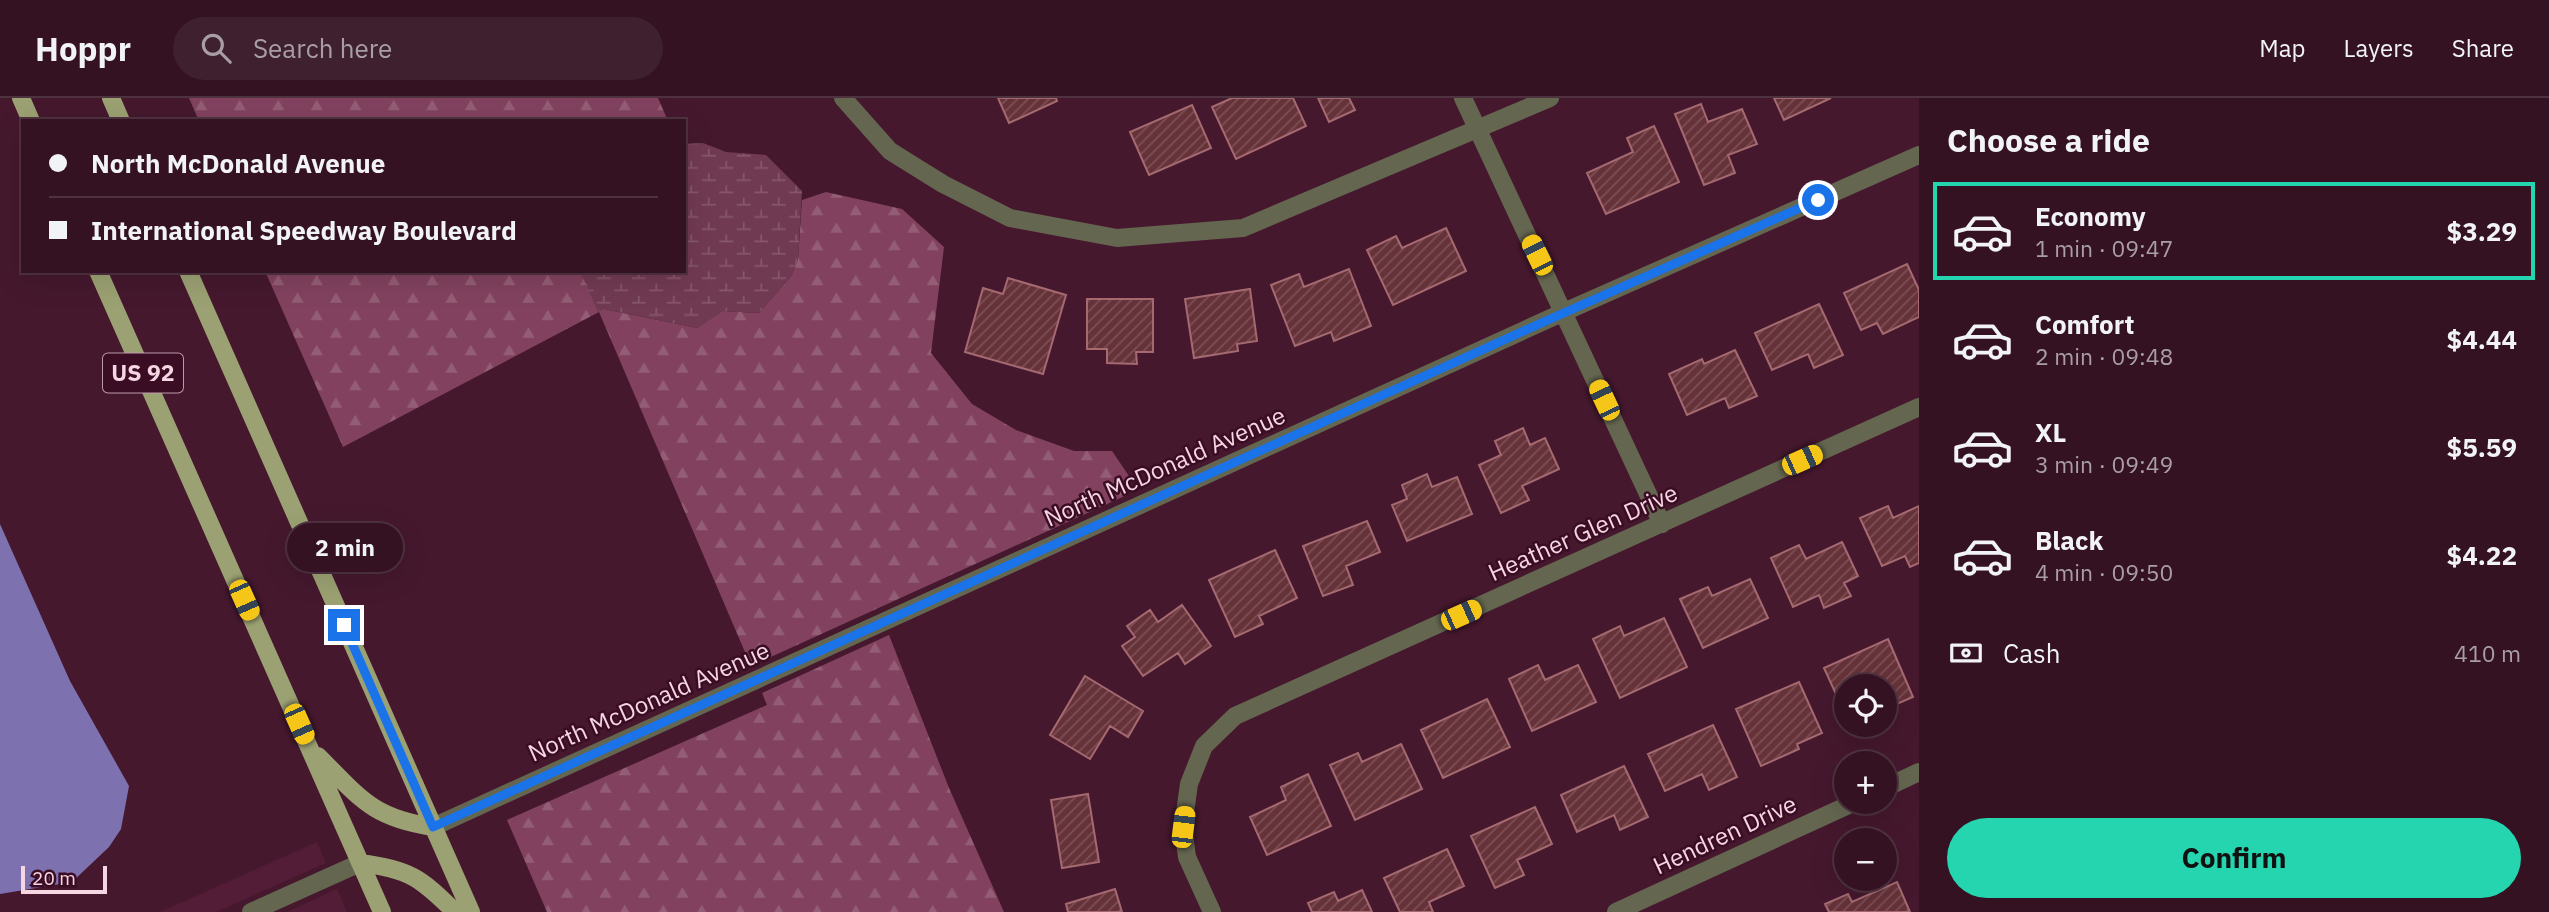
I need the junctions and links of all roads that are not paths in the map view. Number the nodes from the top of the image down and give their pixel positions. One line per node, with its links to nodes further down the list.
1 (20, 98): 6 (main road)
2 (111, 98): 7 (main road)
3 (843, 98): 8 (street)
4 (1463, 98): 8 (street)
5 (1550, 98): 8 (street)
6 (30, 119)
7 (120, 119)
8 (1477, 131): 12 (street)
9 (1919, 155): 12 (street, North McDonald Avenue)
10 (98, 273): 15 (main road, US 92)
11 (189, 273): 19 (main road)
12 (1564, 312): 14 (street); 19 (street, North McDonald Avenue)
13 (1919, 407): 14 (street, Heather Glen Drive)
14 (1662, 524): 25 (street, Heather Glen Drive)
15 (310, 749): 19 (main road); 20 (main road, US 92)
16 (1919, 772): 17 (street)
17 (1897, 782)
18 (1834, 812): 26 (street, Hendren Drive)
19 (433, 827): 24 (main road)
20 (360, 863): 21 (street); 22 (main road, US 92); 23 (main road)
21 (251, 912)
22 (382, 912)
23 (455, 912)
24 (471, 912)
25 (1212, 912)
26 (1616, 912)

